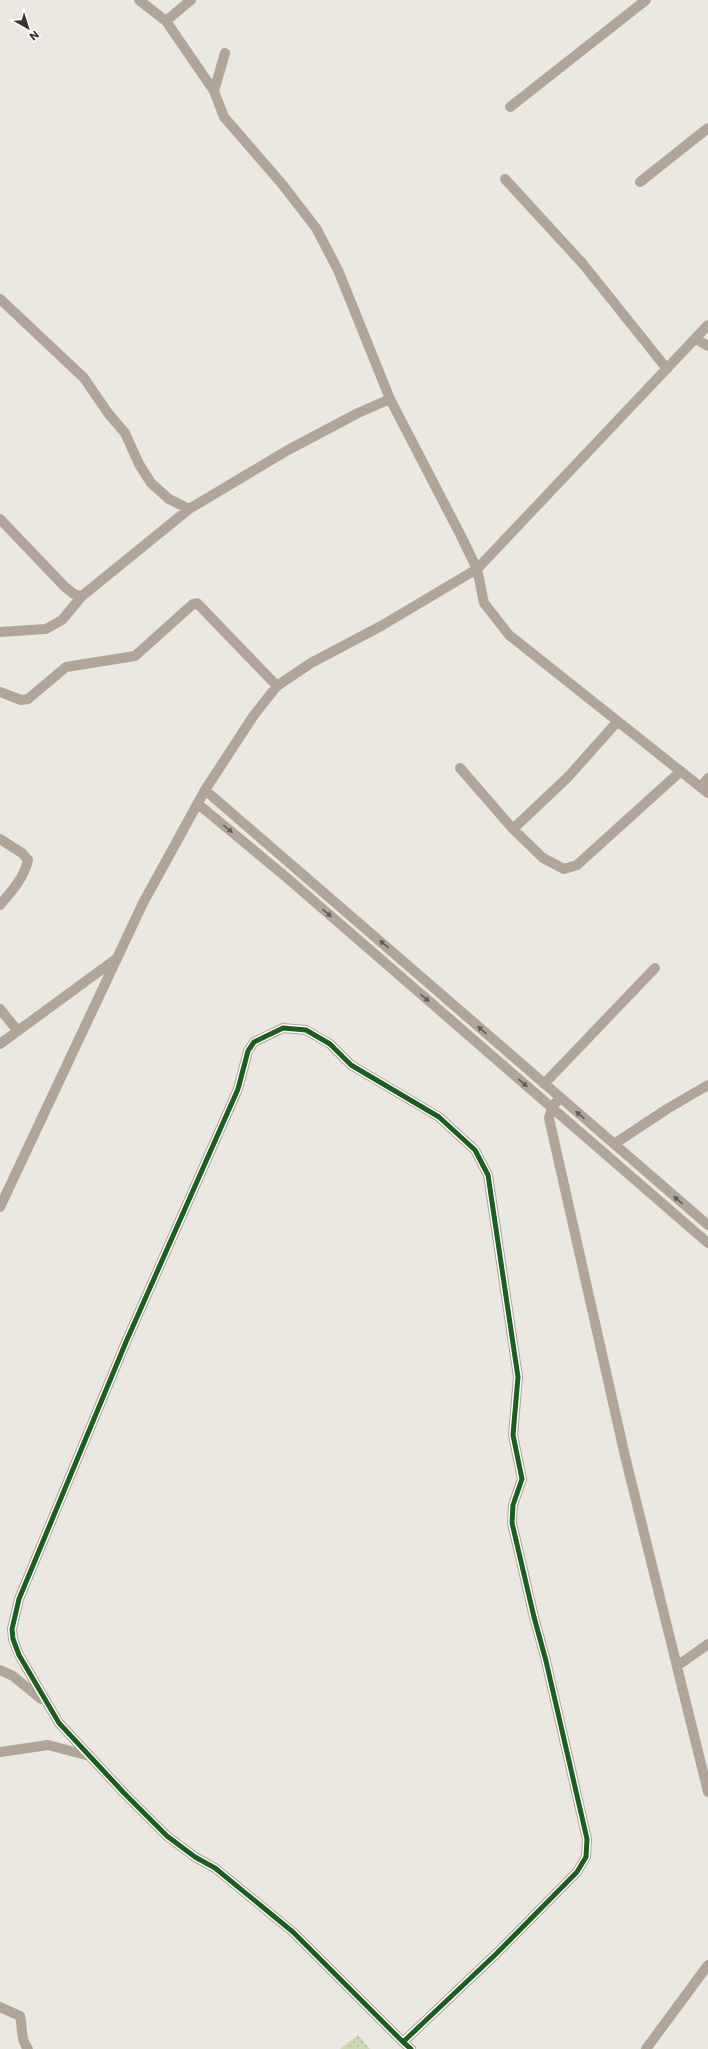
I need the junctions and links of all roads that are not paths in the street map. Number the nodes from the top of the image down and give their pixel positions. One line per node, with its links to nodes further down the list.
1 (139, 0): 4 (street)
2 (191, 0): 4 (street)
3 (646, 0): 7 (street)
4 (166, 22): 6 (street)
5 (225, 53): 6 (street)
6 (214, 91): 16 (street)
7 (510, 107)
8 (708, 128): 10 (street)
9 (505, 179): 15 (street)
10 (640, 182)
11 (0, 299): 17 (street)
12 (708, 325): 13 (street)
13 (696, 339): 14 (street); 15 (street)
14 (708, 346)
15 (668, 369): 19 (street)
16 (390, 399): 17 (street); 19 (street)
17 (189, 509): 20 (street)
18 (0, 519): 20 (street)
19 (477, 569): 22 (street); 24 (street)
20 (82, 596): 21 (street)
21 (0, 632)
22 (277, 686): 23 (street); 28 (street)
23 (0, 692)
24 (617, 722): 26 (street); 31 (street)
25 (460, 768): 31 (street)
26 (681, 771): 29 (street); 31 (street)
27 (708, 778): 29 (street)
28 (205, 790): 30 (street); 39 (street, one-way to 28)
29 (704, 790)
30 (198, 804): 34 (street); 42 (street, one-way to 42)
31 (513, 829)
32 (0, 839): 33 (street)
33 (0, 905)
34 (117, 958): 37 (street); 44 (street)
35 (655, 968): 39 (street)
36 (0, 1009): 37 (street)
37 (18, 1030): 38 (street)
38 (0, 1044)
39 (544, 1084): 41 (street)
40 (708, 1084): 43 (street)
41 (560, 1097): 42 (street); 43 (street, one-way to 41)
42 (552, 1108): 46 (street); 48 (street)
43 (614, 1144): 45 (street, one-way to 43)
44 (0, 1207)
45 (706, 1221)
46 (708, 1243)
47 (708, 1644): 48 (street)
48 (677, 1666): 53 (street)
49 (0, 1670): 50 (street)
50 (47, 1704): 52 (street); 56 (street)
51 (0, 1752): 52 (street)
52 (90, 1756): 56 (street)
53 (708, 1792)
54 (708, 1965): 58 (street)
55 (0, 2007): 57 (street)
56 (407, 2046)
57 (28, 2049)
58 (646, 2049)

